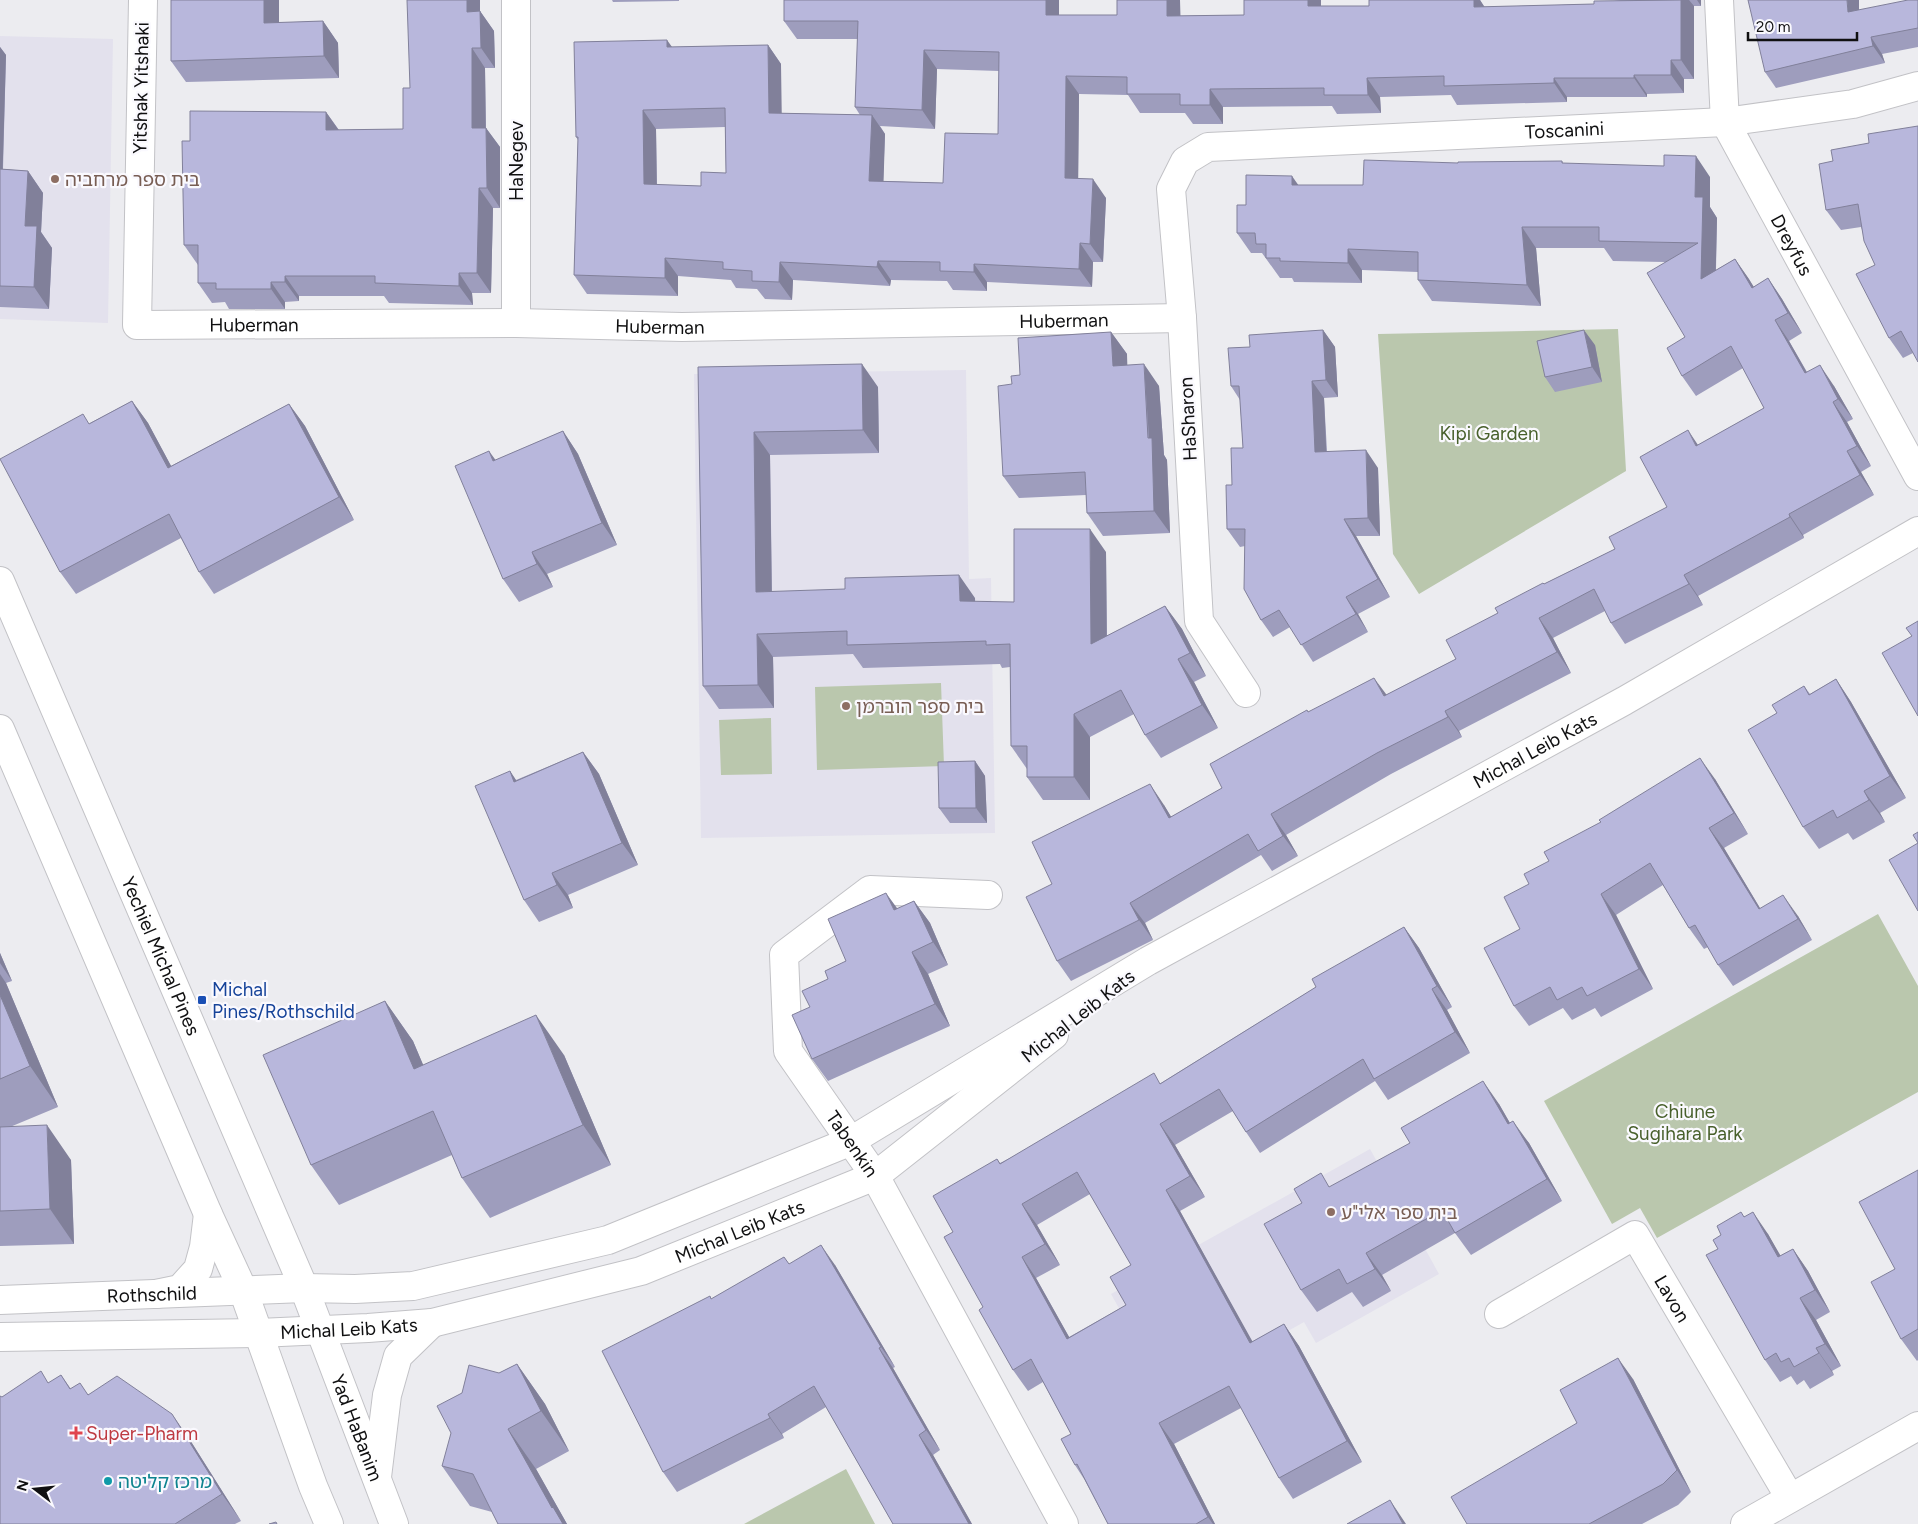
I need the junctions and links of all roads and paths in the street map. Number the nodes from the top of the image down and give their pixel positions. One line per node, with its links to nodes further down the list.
1 (143, 0): 9 (street, Yitshak Yitshaki)
2 (516, 0): 8 (street, HaNegev)
3 (1719, 0): 5 (street, Dreyfus)
4 (1918, 86): 5 (street, Toscanini)
5 (1725, 122): 6 (street, Toscanini); 10 (street, Dreyfus)
6 (1208, 147): 7 (street, HaSharon)
7 (1182, 318): 8 (street, Huberman); 13 (street, HaSharon)
8 (516, 323): 9 (street, Huberman)
9 (137, 325)
10 (1918, 476)
11 (1918, 531): 16 (street, Michal Leib Kats)
12 (0, 581): 20 (street, Yechiel Michal Pines)
13 (1246, 693)
14 (0, 729): 19 (street)
15 (988, 895): 17 (street, Tabenkin)
16 (1148, 961): 17 (street, Michal Leib Kats); 18 (street, Michal Leib Kats)
17 (849, 1142): 18 (street, Tabenkin); 20 (street, Michal Leib Kats)
18 (875, 1176): 25 (street, Michal Leib Kats); 34 (street, Tabenkin)
19 (208, 1214): 21 (street); 22 (street)
20 (304, 1288): 21 (street, Rothschild); 26 (street, Yechiel Michal Pines)
21 (243, 1290): 22 (street, Rothschild); 27 (street)
22 (156, 1294): 23 (street, Rothschild)
23 (0, 1300)
24 (1500, 1314): 31 (street, Lavon)
25 (432, 1323): 26 (street, Michal Leib Kats); 30 (street)
26 (320, 1331): 27 (street, Michal Leib Kats); 30 (street, Yad HaBanim)
27 (259, 1334): 28 (street); 32 (street)
28 (0, 1337)
29 (1918, 1426): 31 (street)
30 (376, 1481): 33 (street, Yad HaBanim)
31 (1790, 1498): 35 (street)
32 (329, 1524)
33 (394, 1524)
34 (1064, 1524)
35 (1745, 1524)

